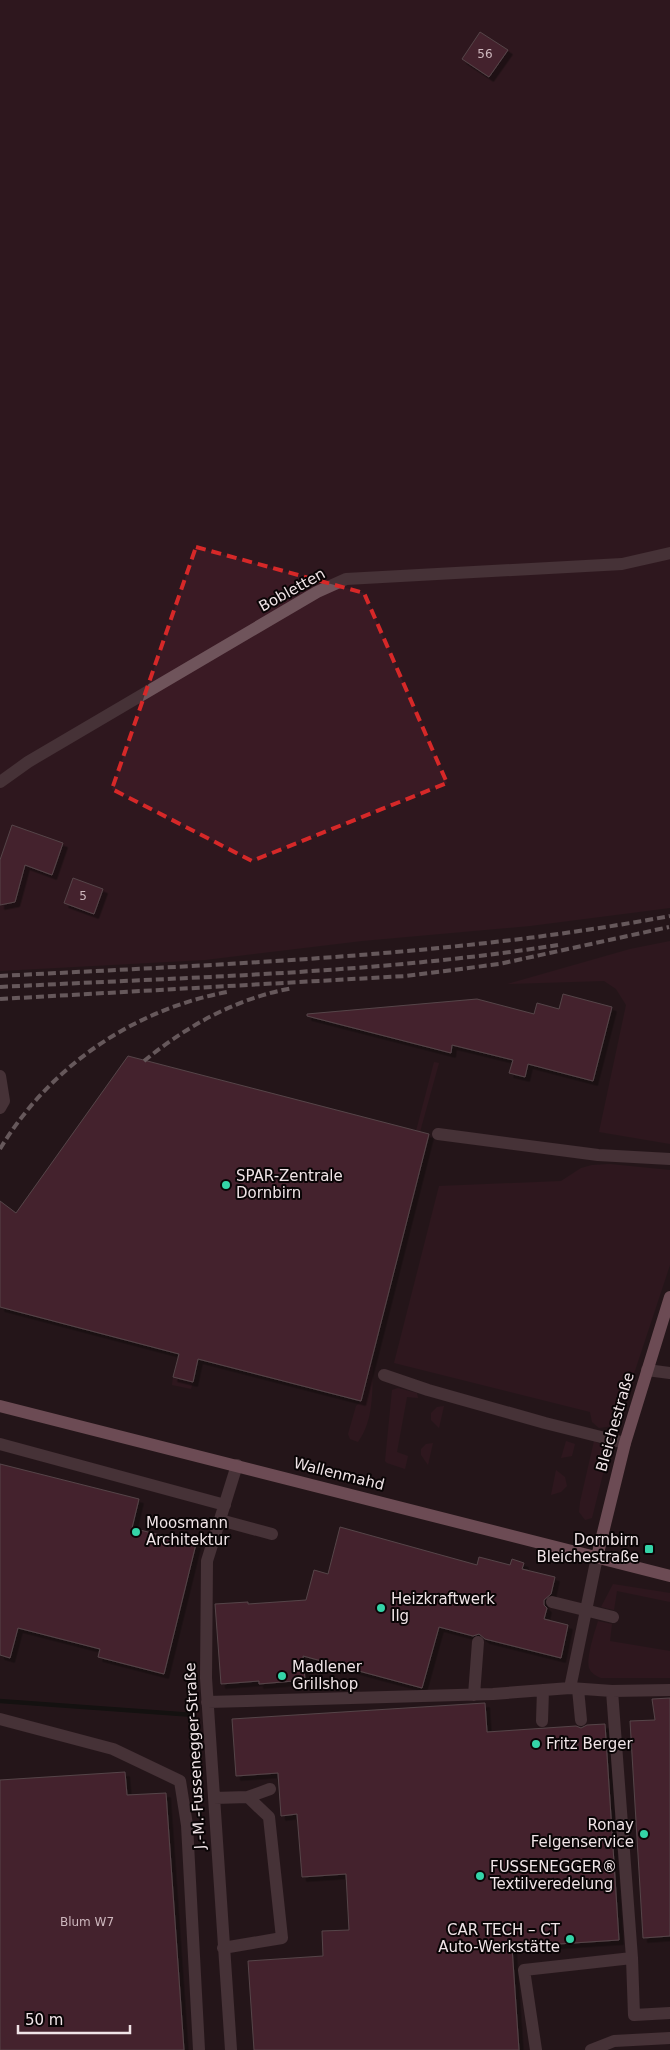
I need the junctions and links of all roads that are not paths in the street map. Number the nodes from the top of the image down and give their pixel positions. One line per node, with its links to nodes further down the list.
1 (670, 553): 2 (street, Bobletten)
2 (0, 782)
3 (0, 1076): 4 (street)
4 (0, 1108)
5 (438, 1134): 6 (street)
6 (670, 1159)
7 (670, 1297): 8 (main road, Bleichestraße)
8 (666, 1323): 9 (main road, Bleichestraße)
9 (647, 1370): 10 (street); 13 (main road, Bleichestraße)
10 (670, 1373)
11 (384, 1375): 13 (street)
12 (0, 1406): 15 (main road, Wallenmahd)
13 (625, 1443): 19 (main road, Bleichestraße)
14 (0, 1444): 16 (street)
15 (237, 1465): 16 (street, J.-M.-Fussenegger-Straße); 19 (main road, Wallenmahd)
16 (224, 1505): 17 (street, J.-M.-Fussenegger-Straße)
17 (220, 1520): 18 (street); 30 (street, J.-M.-Fussenegger-Straße)
18 (272, 1534)
19 (597, 1557): 20 (main road, Wallenmahd); 22 (street)
20 (670, 1576)
21 (552, 1602): 22 (street)
22 (586, 1610): 23 (street); 25 (street)
23 (613, 1617)
24 (478, 1642): 29 (street)
25 (574, 1688): 26 (street); 28 (street); 32 (street)
26 (543, 1690): 29 (street); 33 (street)
27 (670, 1690): 28 (street)
28 (612, 1691): 38 (street)
29 (474, 1695): 30 (street)
30 (207, 1702): 36 (street, J.-M.-Fussenegger-Straße)
31 (0, 1719): 41 (street)
32 (582, 1720)
33 (542, 1721)
34 (270, 1789): 35 (street)
35 (248, 1797): 36 (street); 37 (street)
36 (214, 1798): 37 (street, J.-M.-Fussenegger-Straße)
37 (223, 1948): 42 (street, J.-M.-Fussenegger-Straße)
38 (632, 1958): 39 (street); 43 (street)
39 (670, 2013)
40 (670, 2038): 44 (street)
41 (200, 2050)
42 (231, 2050)
43 (536, 2050)
44 (592, 2050)

